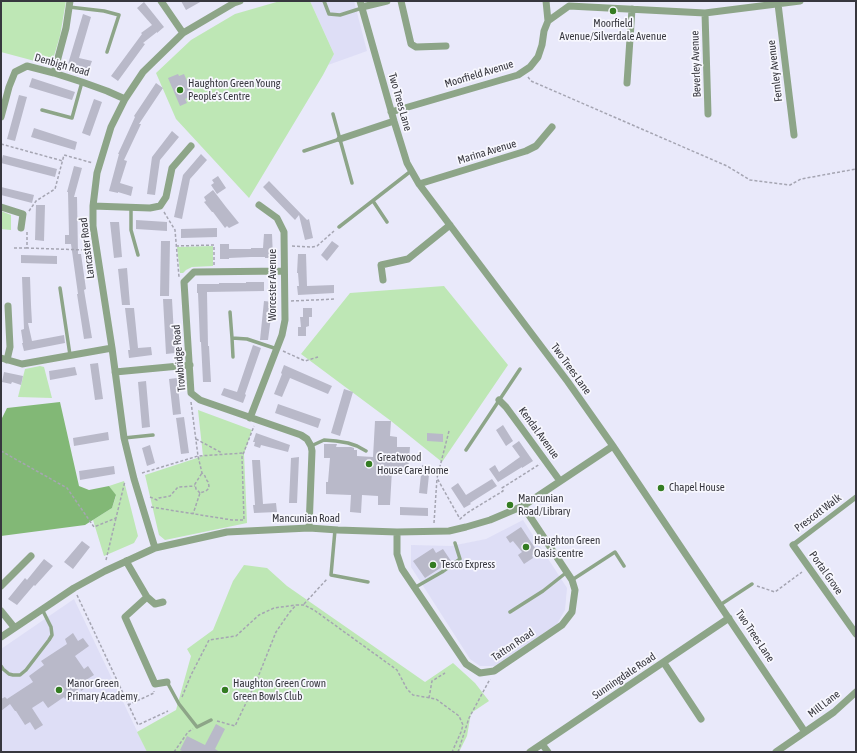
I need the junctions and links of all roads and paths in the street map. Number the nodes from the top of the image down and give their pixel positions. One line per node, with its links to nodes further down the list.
1 (161, 1): 15 (street)
2 (324, 1): 10 (lane)
3 (387, 1): 10 (street)
4 (401, 1): 16 (street)
5 (546, 1): 14 (street)
6 (800, 1): 11 (street)
7 (236, 2): 15 (street, Lancaster Road)
8 (567, 3): 12 (street); 14 (street)
9 (70, 4): 17 (lane); 19 (street)
10 (361, 4): 24 (street, Two Trees Lane)
11 (778, 4): 13 (street); 30 (street, Fernley Avenue)
12 (632, 9): 13 (street); 21 (street)
13 (705, 13): 26 (street, Beverley Avenue)
14 (548, 21): 18 (street, Moorfield Avenue)
15 (183, 34): 22 (street, Lancaster Road)
16 (446, 46)
17 (108, 52)
18 (523, 72): 24 (street, Moorfield Avenue); 37 (path)
19 (54, 73): 20 (street, Denbigh Road); 27 (street, Denbigh Road)
20 (82, 82): 22 (street, Denbigh Road); 23 (lane)
21 (627, 83)
22 (125, 99): 36 (street, Lancaster Road)
23 (42, 110)
24 (391, 112): 28 (street, Two Trees Lane)
25 (333, 114): 31 (lane)
26 (708, 114)
27 (1, 117)
28 (394, 121): 31 (street); 38 (street, Two Trees Lane)
29 (552, 127): 40 (street, Marina Avenue)
30 (794, 135)
31 (340, 139): 34 (lane); 39 (lane)
32 (1, 144): 35 (path)
33 (191, 146): 45 (street)
34 (304, 151)
35 (63, 161): 36 (path); 47 (path)
36 (100, 165): 43 (street, Lancaster Road)
37 (856, 169)
38 (411, 171): 40 (street, Two Trees Lane); 41 (lane)
39 (352, 183)
40 (419, 184): 49 (street, Two Trees Lane)
41 (373, 201): 48 (lane); 50 (lane)
42 (259, 205): 60 (street, Worcester Avenue)
43 (94, 206): 45 (street); 69 (street, Lancaster Road)
44 (1, 207): 51 (street)
45 (131, 208): 58 (lane)
46 (162, 209): 53 (path)
47 (28, 212)
48 (387, 222)
49 (450, 225): 61 (street); 87 (street, Two Trees Lane)
50 (339, 227): 54 (path)
51 (21, 228)
52 (27, 234): 56 (path)
53 (176, 246): 59 (path); 62 (path)
54 (288, 246)
55 (14, 248): 56 (path)
56 (27, 248): 57 (path)
57 (87, 250)
58 (138, 255)
59 (214, 267)
60 (284, 271): 70 (street, Worcester Avenue); 75 (street, Trowbridge Road)
61 (383, 280)
62 (180, 281)
63 (60, 288): 71 (lane)
64 (336, 299): 65 (path)
65 (289, 301)
66 (8, 306): 74 (street)
67 (230, 312): 68 (lane)
68 (232, 338): 70 (lane); 72 (lane)
69 (112, 348): 71 (street); 77 (street, Lancaster Road)
70 (279, 350): 73 (path); 80 (street, Worcester Avenue)
71 (70, 355): 74 (street)
72 (233, 357)
73 (318, 357)
74 (4, 359)
75 (190, 365): 77 (street); 80 (street, Trowbridge Road)
76 (520, 369): 79 (lane)
77 (115, 372): 84 (street, Lancaster Road)
78 (190, 397): 85 (path)
79 (499, 400): 88 (lane); 99 (street, Kendal Avenue)
80 (250, 418): 86 (street, Trowbridge Road)
81 (254, 424): 91 (path)
82 (449, 431): 97 (path)
83 (153, 435): 84 (lane)
84 (124, 438): 114 (street, Lancaster Road)
85 (196, 439): 92 (path); 93 (path)
86 (311, 446): 90 (lane); 109 (street)
87 (613, 446): 99 (street, Mancunian Road); 132 (street, Two Trees Lane)
88 (466, 450)
89 (1, 451): 107 (path)
90 (366, 451)
91 (244, 453): 92 (path); 106 (path)
92 (224, 454): 93 (path)
93 (198, 456): 95 (path); 96 (path)
94 (542, 463): 97 (path)
95 (142, 473)
96 (202, 473): 100 (path); 101 (path)
97 (437, 478): 108 (path)
98 (125, 481): 107 (path)
99 (560, 481): 104 (street, Mancunian Road)
100 (195, 486): 101 (path); 102 (path)
101 (200, 493): 106 (path)
102 (150, 497)
103 (856, 497): 113 (street, Prescott Walk)
104 (523, 506): 111 (street, Mancunian Road); 120 (street, Tatton Road)
105 (151, 507): 106 (path)
106 (192, 514)
107 (116, 518): 116 (path)
108 (434, 523)
109 (309, 528): 110 (street, Mancunian Road); 114 (street, Mancunian Road)
110 (335, 530): 111 (street, Mancunian Road); 121 (lane)
111 (396, 532): 127 (street, Tatton Road)
112 (455, 543): 127 (lane)
113 (793, 545): 119 (street, Portal Grove)
114 (155, 548): 117 (street, Mancunian Road)
115 (31, 556): 125 (street)
116 (106, 560)
117 (126, 561): 126 (street, Mancunian Road); 128 (street)
118 (624, 566): 122 (lane)
119 (808, 567): 124 (path); 138 (street, Portal Grove)
120 (567, 572): 122 (street, Tatton Road); 135 (lane)
121 (332, 575): 123 (lane); 131 (path)
122 (572, 580): 142 (street, Tatton Road)
123 (368, 582)
124 (752, 584): 132 (lane)
125 (1, 586)
126 (74, 588): 133 (street, Mancunian Road); 149 (path)
127 (414, 588): 142 (street, Tatton Road)
128 (147, 597): 129 (street); 145 (street)
129 (163, 602)
130 (296, 605): 131 (path); 148 (path); 152 (path)
131 (304, 605): 147 (path)
132 (720, 605): 136 (street, Two Trees Lane)
133 (42, 609): 137 (street, Mancunian Road); 141 (lane)
134 (1, 611): 137 (street)
135 (510, 612)
136 (729, 618): 140 (street, Sunningdale Road); 154 (street, Two Trees Lane)
137 (14, 627): 139 (street, Mancunian Road)
138 (856, 634)
139 (1, 637)
140 (664, 663): 151 (street); 155 (street, Sunningdale Road)
141 (1, 666)
142 (494, 671): 158 (path)
143 (445, 673): 147 (path)
144 (167, 682): 145 (street); 148 (lane)
145 (155, 684): 149 (path)
146 (856, 692): 154 (street, Mill Lane)
147 (429, 698): 157 (path)
148 (179, 704): 153 (lane)
149 (128, 705): 150 (path)
150 (168, 711)
151 (701, 719)
152 (211, 720): 153 (lane)
153 (196, 726): 156 (path)
154 (805, 732): 161 (street, Mill Lane)
155 (542, 744): 159 (street, Sunningdale Road); 160 (street)
156 (174, 752)
157 (452, 752)
158 (458, 752)
159 (530, 752)
160 (548, 752)
161 (776, 752)

